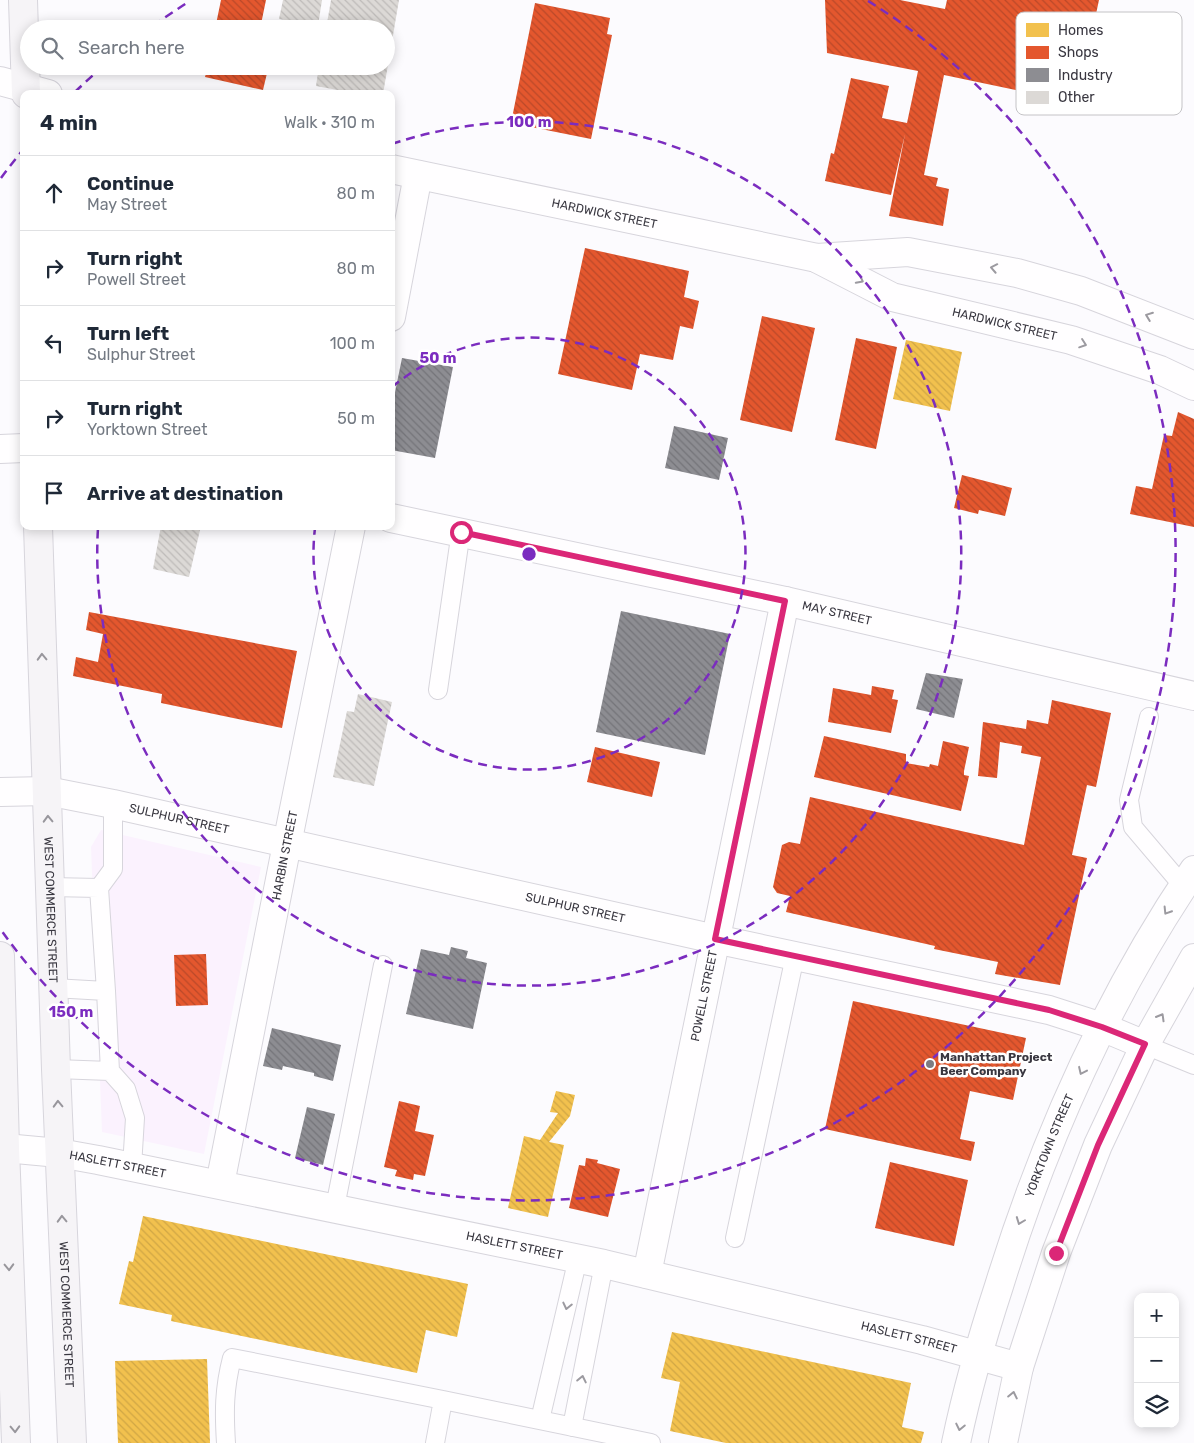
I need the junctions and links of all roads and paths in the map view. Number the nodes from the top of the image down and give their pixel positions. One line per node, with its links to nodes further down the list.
1 (23, 0): 2 (main road)
2 (25, 20)
3 (31, 75): 6 (main road)
4 (0, 81): 5 (street)
5 (27, 90)
6 (33, 90)
7 (395, 170): 8 (street, HARDWICK STREET)
8 (418, 175): 9 (street, HARDWICK STREET); 10 (street)
9 (817, 258): 11 (street, HARDWICK STREET, one-way to 9); 12 (street, HARDWICK STREET, one-way to 12)
10 (395, 296)
11 (1194, 335)
12 (1194, 386)
13 (20, 448): 14 (street)
14 (0, 449)
15 (395, 519): 18 (street, MAY STREET)
16 (38, 530): 23 (main road, WEST COMMERCE STREET, one-way to 16)
17 (350, 530): 26 (street, HARBIN STREET)
18 (461, 532): 19 (street, MAY STREET); 20 (lane)
19 (785, 601): 21 (street, MAY STREET); 30 (street, POWELL STREET)
20 (438, 690)
21 (1194, 696)
22 (1148, 717): 27 (lane)
23 (47, 791): 24 (street, SULPHUR STREET); 25 (street, SULPHUR STREET); 28 (main road, WEST COMMERCE STREET, one-way to 23)
24 (0, 792)
25 (113, 804): 26 (street, SULPHUR STREET); 29 (lane)
26 (287, 844): 30 (street, SULPHUR STREET); 46 (street, HARBIN STREET)
27 (1189, 878): 38 (street, YORKTOWN STREET, one-way to 38)
28 (50, 888): 29 (lane); 35 (main road, WEST COMMERCE STREET)
29 (99, 888): 36 (lane)
30 (715, 939): 32 (street, SULPHUR STREET); 51 (street, POWELL STREET)
31 (0, 956): 37 (main road)
32 (795, 956): 38 (street, SULPHUR STREET); 48 (lane)
33 (1194, 958): 39 (street, one-way to 33)
34 (383, 965): 47 (lane)
35 (53, 988): 36 (lane); 41 (main road, WEST COMMERCE STREET)
36 (106, 990): 42 (lane)
37 (1, 1009): 43 (main road)
38 (1102, 1027): 39 (street, SULPHUR STREET); 52 (street, YORKTOWN STREET, one-way to 52)
39 (1145, 1044): 40 (lane); 53 (street)
40 (1194, 1065)
41 (56, 1069): 42 (lane); 44 (main road, WEST COMMERCE STREET, one-way to 41)
42 (110, 1071): 45 (lane)
43 (2, 1147): 44 (street, HASLETT STREET); 57 (main road, one-way to 57)
44 (60, 1153): 45 (street, HASLETT STREET); 58 (main road, WEST COMMERCE STREET, one-way to 44)
45 (132, 1167): 46 (street, HASLETT STREET)
46 (220, 1184): 47 (street, HASLETT STREET)
47 (335, 1208): 49 (street, HASLETT STREET)
48 (735, 1238)
49 (578, 1258): 50 (street, HASLETT STREET); 55 (lane, one-way to 55)
50 (604, 1264): 51 (street, HASLETT STREET); 56 (lane, one-way to 50)
51 (647, 1274): 52 (street, HASLETT STREET)
52 (976, 1357): 53 (street, HASLETT STREET); 62 (street, YORKTOWN STREET, one-way to 62)
53 (1019, 1368): 63 (street, one-way to 53)
54 (443, 1400): 55 (lane); 59 (lane); 60 (lane)
55 (540, 1420): 56 (lane)
56 (572, 1427): 61 (lane)
57 (16, 1443)
58 (72, 1443)
59 (226, 1443)
60 (435, 1443)
61 (651, 1443)
62 (956, 1443)
63 (1003, 1443)

